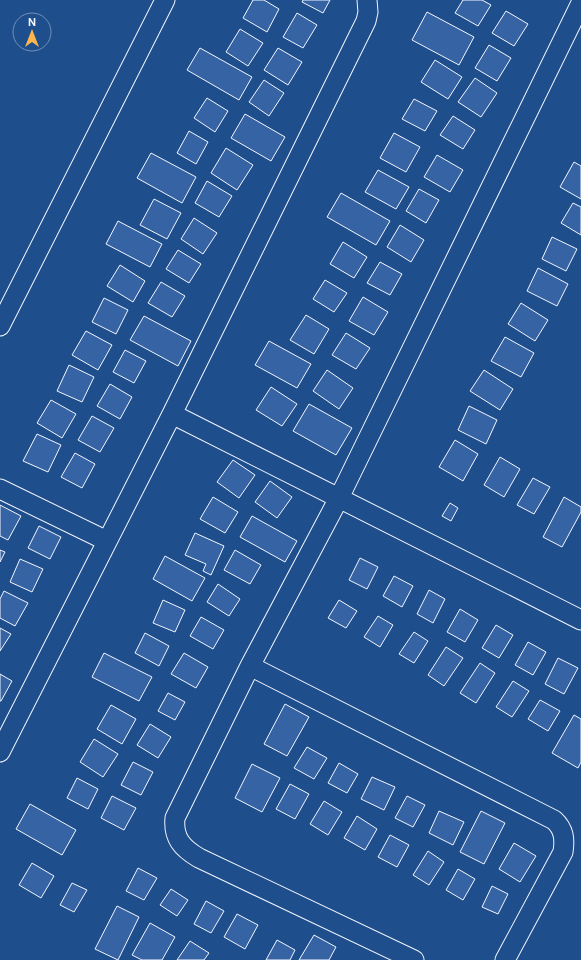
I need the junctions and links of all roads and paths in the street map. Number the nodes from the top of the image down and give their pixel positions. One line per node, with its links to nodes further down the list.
1 (165, 0): 4 (street)
2 (368, 0): 5 (street)
3 (581, 3): 7 (street)
4 (0, 326)
5 (172, 414): 7 (street); 8 (street)
6 (0, 489): 8 (street)
7 (339, 498): 9 (street); 10 (street)
8 (107, 541): 11 (street)
9 (581, 620)
10 (250, 666): 12 (street); 13 (street)
11 (0, 752)
12 (414, 960)
13 (505, 960)

